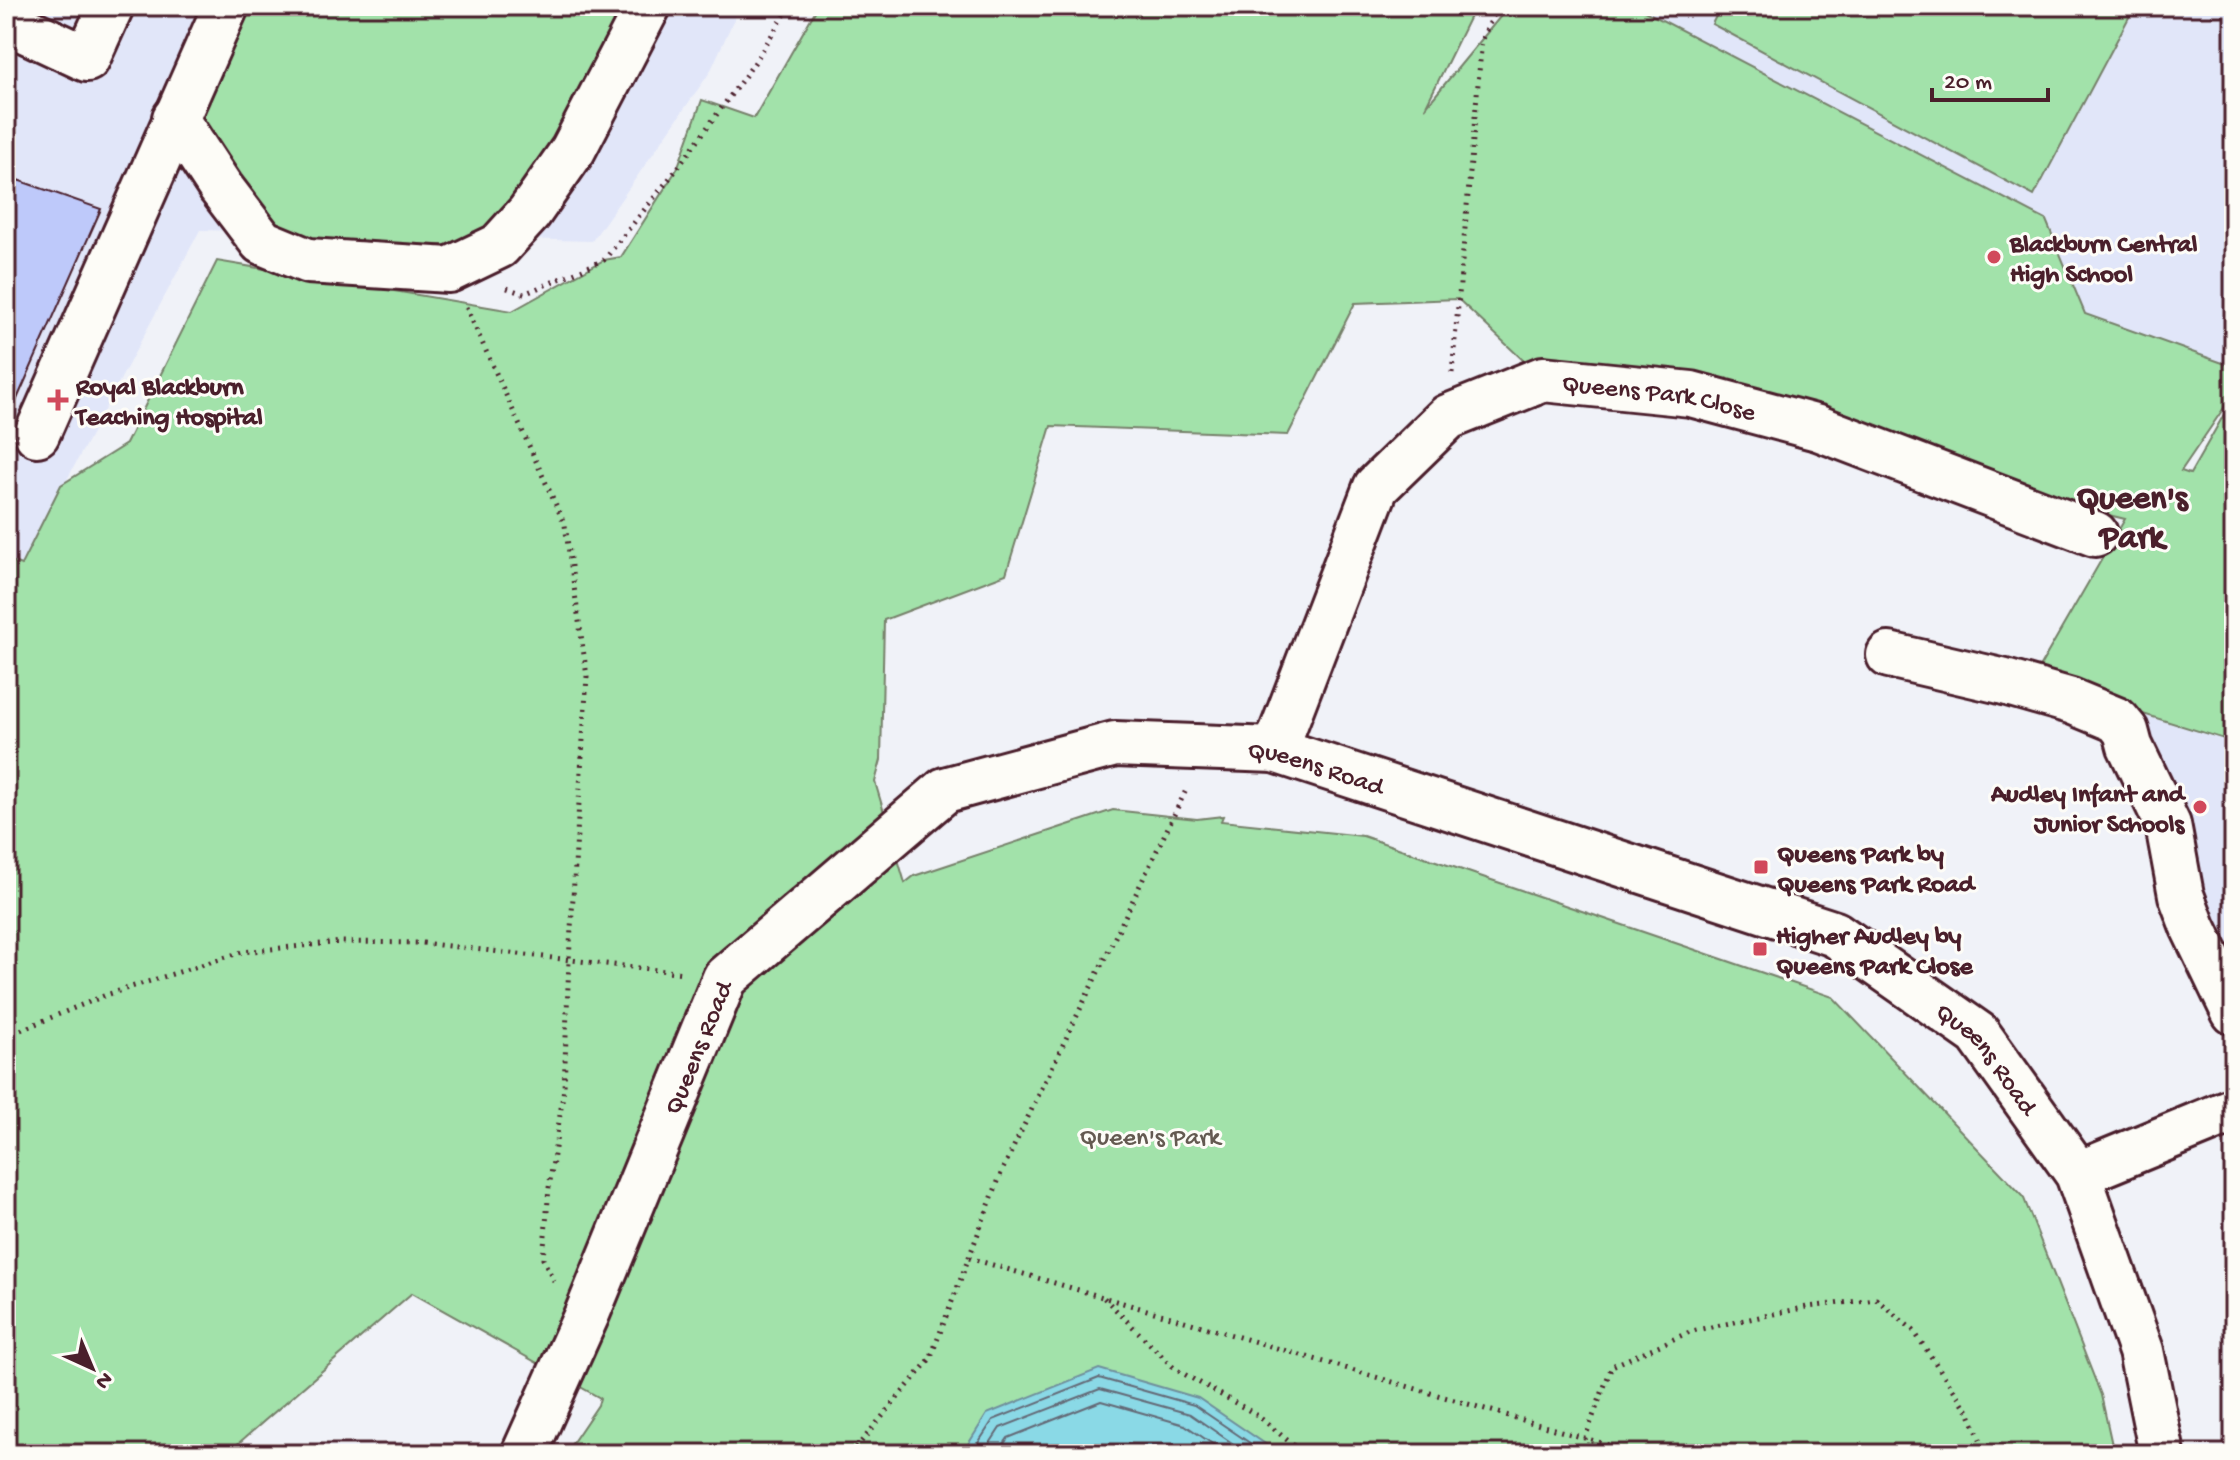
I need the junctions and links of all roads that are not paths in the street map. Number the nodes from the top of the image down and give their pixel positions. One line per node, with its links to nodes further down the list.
1 (111, 6): 4 (street)
2 (226, 6): 5 (street)
3 (648, 6): 5 (street)
4 (6, 21)
5 (175, 118): 6 (street)
6 (37, 434)
7 (2095, 534): 9 (street, Queens Park Close)
8 (1889, 655): 10 (street)
9 (1275, 750): 12 (street, Queens Road); 13 (street, Queens Road)
10 (2234, 1012)
11 (2234, 1110): 12 (street)
12 (2078, 1174): 14 (street, Queens Road)
13 (524, 1454)
14 (2162, 1454)

